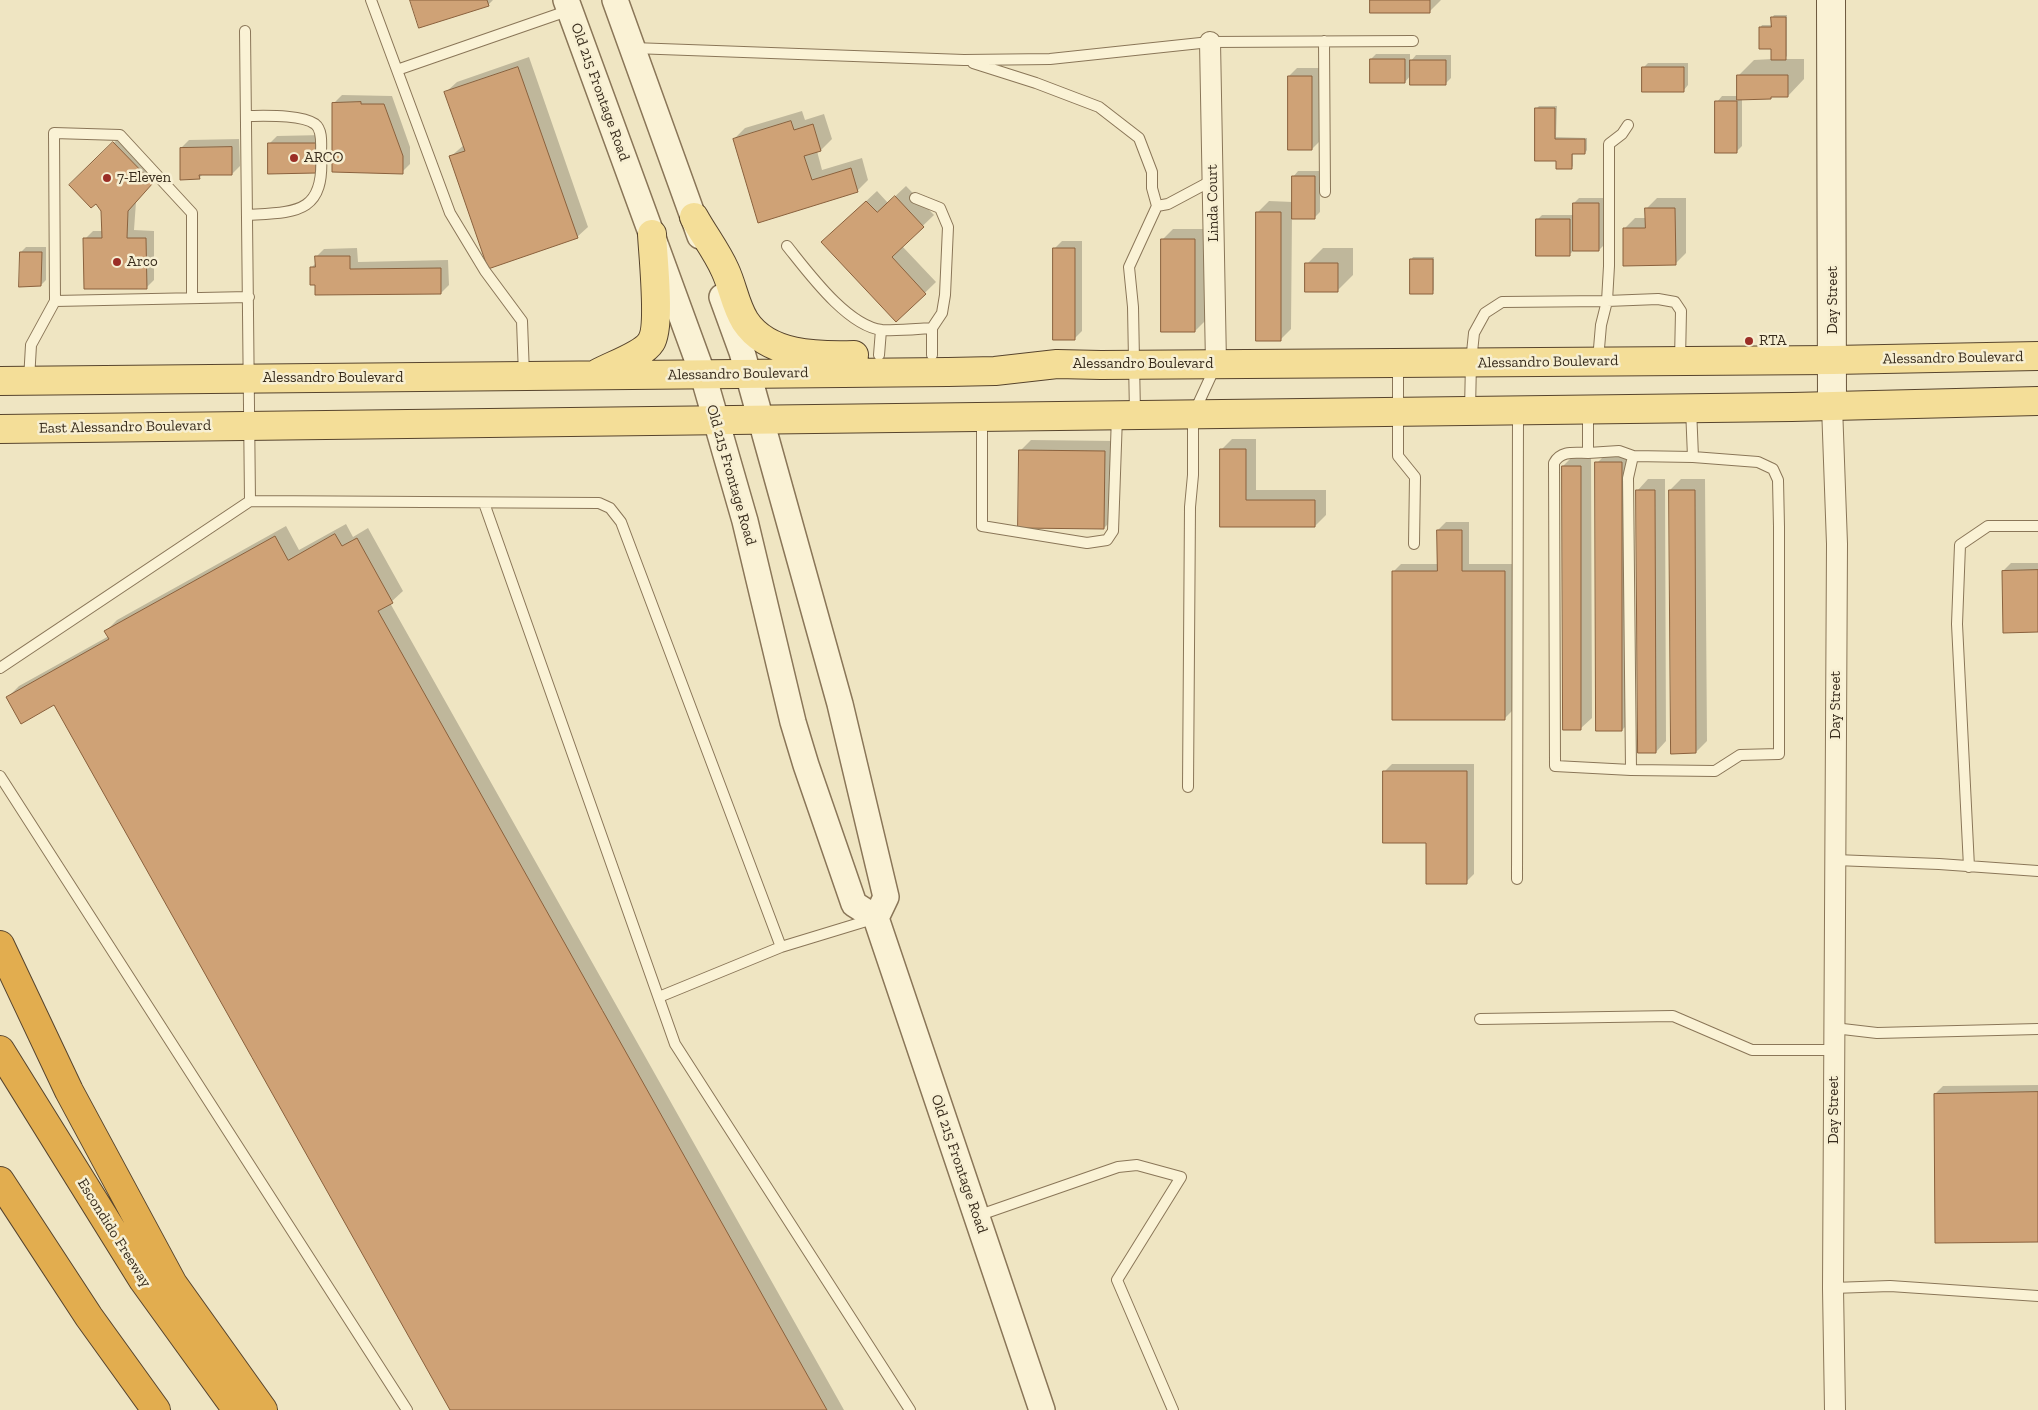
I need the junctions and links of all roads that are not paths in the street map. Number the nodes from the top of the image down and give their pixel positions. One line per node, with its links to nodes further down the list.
1 (371, 0): 11 (lane)
2 (615, 0): 9 (street)
3 (1831, 0): 30 (main road, Day Street)
4 (568, 5): 11 (lane); 20 (street, Old 215 Frontage Road)
5 (245, 31): 12 (lane)
6 (1324, 41): 7 (lane); 8 (lane); 15 (lane)
7 (1413, 41)
8 (1210, 42): 10 (lane); 14 (street, Linda Court)
9 (632, 48): 10 (lane); 19 (street)
10 (964, 60): 17 (lane)
11 (396, 70): 39 (lane)
12 (246, 116): 18 (lane); 18 (lane)
13 (1628, 125): 24 (lane)
14 (1213, 180): 17 (lane); 35 (street, Linda Court)
15 (1325, 192)
16 (915, 198): 27 (lane)
17 (1157, 206): 36 (lane)
18 (248, 215): 22 (lane)
19 (694, 217): 26 (main road); 37 (street)
20 (652, 234): 38 (street, Old 215 Frontage Road); 40 (main road)
21 (787, 246): 26 (lane)
22 (249, 297): 23 (lane); 41 (lane)
23 (192, 298): 25 (lane); 25 (lane)
24 (1606, 300): 29 (lane); 31 (lane); 32 (lane)
25 (55, 301): 43 (lane)
26 (880, 342): 27 (main road)
27 (932, 342): 34 (main road)
28 (2038, 356): 30 (main road, Alessandro Boulevard)
29 (1680, 360): 30 (main road, Alessandro Boulevard); 31 (main road, Alessandro Boulevard)
30 (1833, 360): 45 (main road, Day Street)
31 (1598, 361): 32 (main road, Alessandro Boulevard)
32 (1470, 362): 33 (main road, Alessandro Boulevard); 48 (lane)
33 (1398, 363): 35 (main road, Alessandro Boulevard); 50 (lane)
34 (1057, 364): 36 (main road, Alessandro Boulevard); 37 (main road, Alessandro Boulevard)
35 (1216, 364): 36 (main road, Alessandro Boulevard); 51 (lane)
36 (1134, 365): 52 (lane)
37 (749, 374): 38 (main road, Alessandro Boulevard); 55 (street)
38 (703, 375): 40 (main road, Alessandro Boulevard); 54 (street, Old 215 Frontage Road)
39 (524, 376): 40 (main road, Alessandro Boulevard); 41 (main road, Alessandro Boulevard)
40 (592, 376)
41 (248, 379): 43 (main road); 56 (lane)
42 (0, 381): 43 (main road)
43 (29, 381)
44 (2038, 401): 45 (main road)
45 (1832, 406): 46 (main road); 69 (street, Day Street)
46 (1691, 408): 47 (main road); 60 (lane)
47 (1588, 410): 49 (main road); 58 (lane)
48 (1470, 411): 49 (main road); 50 (main road)
49 (1518, 411): 72 (lane)
50 (1399, 412): 51 (main road); 64 (lane)
51 (1193, 414): 52 (main road); 68 (lane)
52 (1126, 416): 53 (main road); 53 (lane)
53 (982, 418): 55 (main road)
54 (715, 420): 55 (main road); 56 (main road); 73 (street, Old 215 Frontage Road)
55 (761, 420): 73 (street)
56 (250, 426): 57 (main road, East Alessandro Boulevard); 61 (lane)
57 (0, 429)
58 (1588, 453): 59 (lane); 66 (lane)
59 (1632, 456): 60 (lane); 66 (lane)
60 (1692, 457): 66 (lane)
61 (250, 501): 62 (lane); 65 (lane)
62 (484, 503): 75 (lane); 76 (lane)
63 (2038, 526): 70 (lane)
64 (1414, 544)
65 (0, 668)
66 (1631, 770)
67 (0, 776): 89 (lane)
68 (1188, 787)
69 (1835, 860): 70 (lane); 78 (street, Day Street)
70 (1969, 866): 71 (lane)
71 (2038, 871)
72 (1517, 878)
73 (876, 918): 75 (lane); 83 (street, Old 215 Frontage Road)
74 (0, 945): 88 (highway)
75 (781, 947): 76 (lane)
76 (659, 997): 90 (lane)
77 (1480, 1020): 81 (lane)
78 (1834, 1028): 79 (lane); 81 (street, Day Street)
79 (2038, 1029)
80 (0, 1050): 87 (highway, Escondido Freeway)
81 (1834, 1050): 84 (street, Day Street)
82 (0, 1181): 86 (highway)
83 (976, 1216): 91 (street, Old 215 Frontage Road); 92 (lane)
84 (1833, 1288): 85 (lane); 93 (street, Day Street)
85 (2038, 1296)
86 (156, 1410)
87 (237, 1410)
88 (264, 1410)
89 (407, 1410)
90 (910, 1410)
91 (1042, 1410)
92 (1173, 1410)
93 (1834, 1410)

